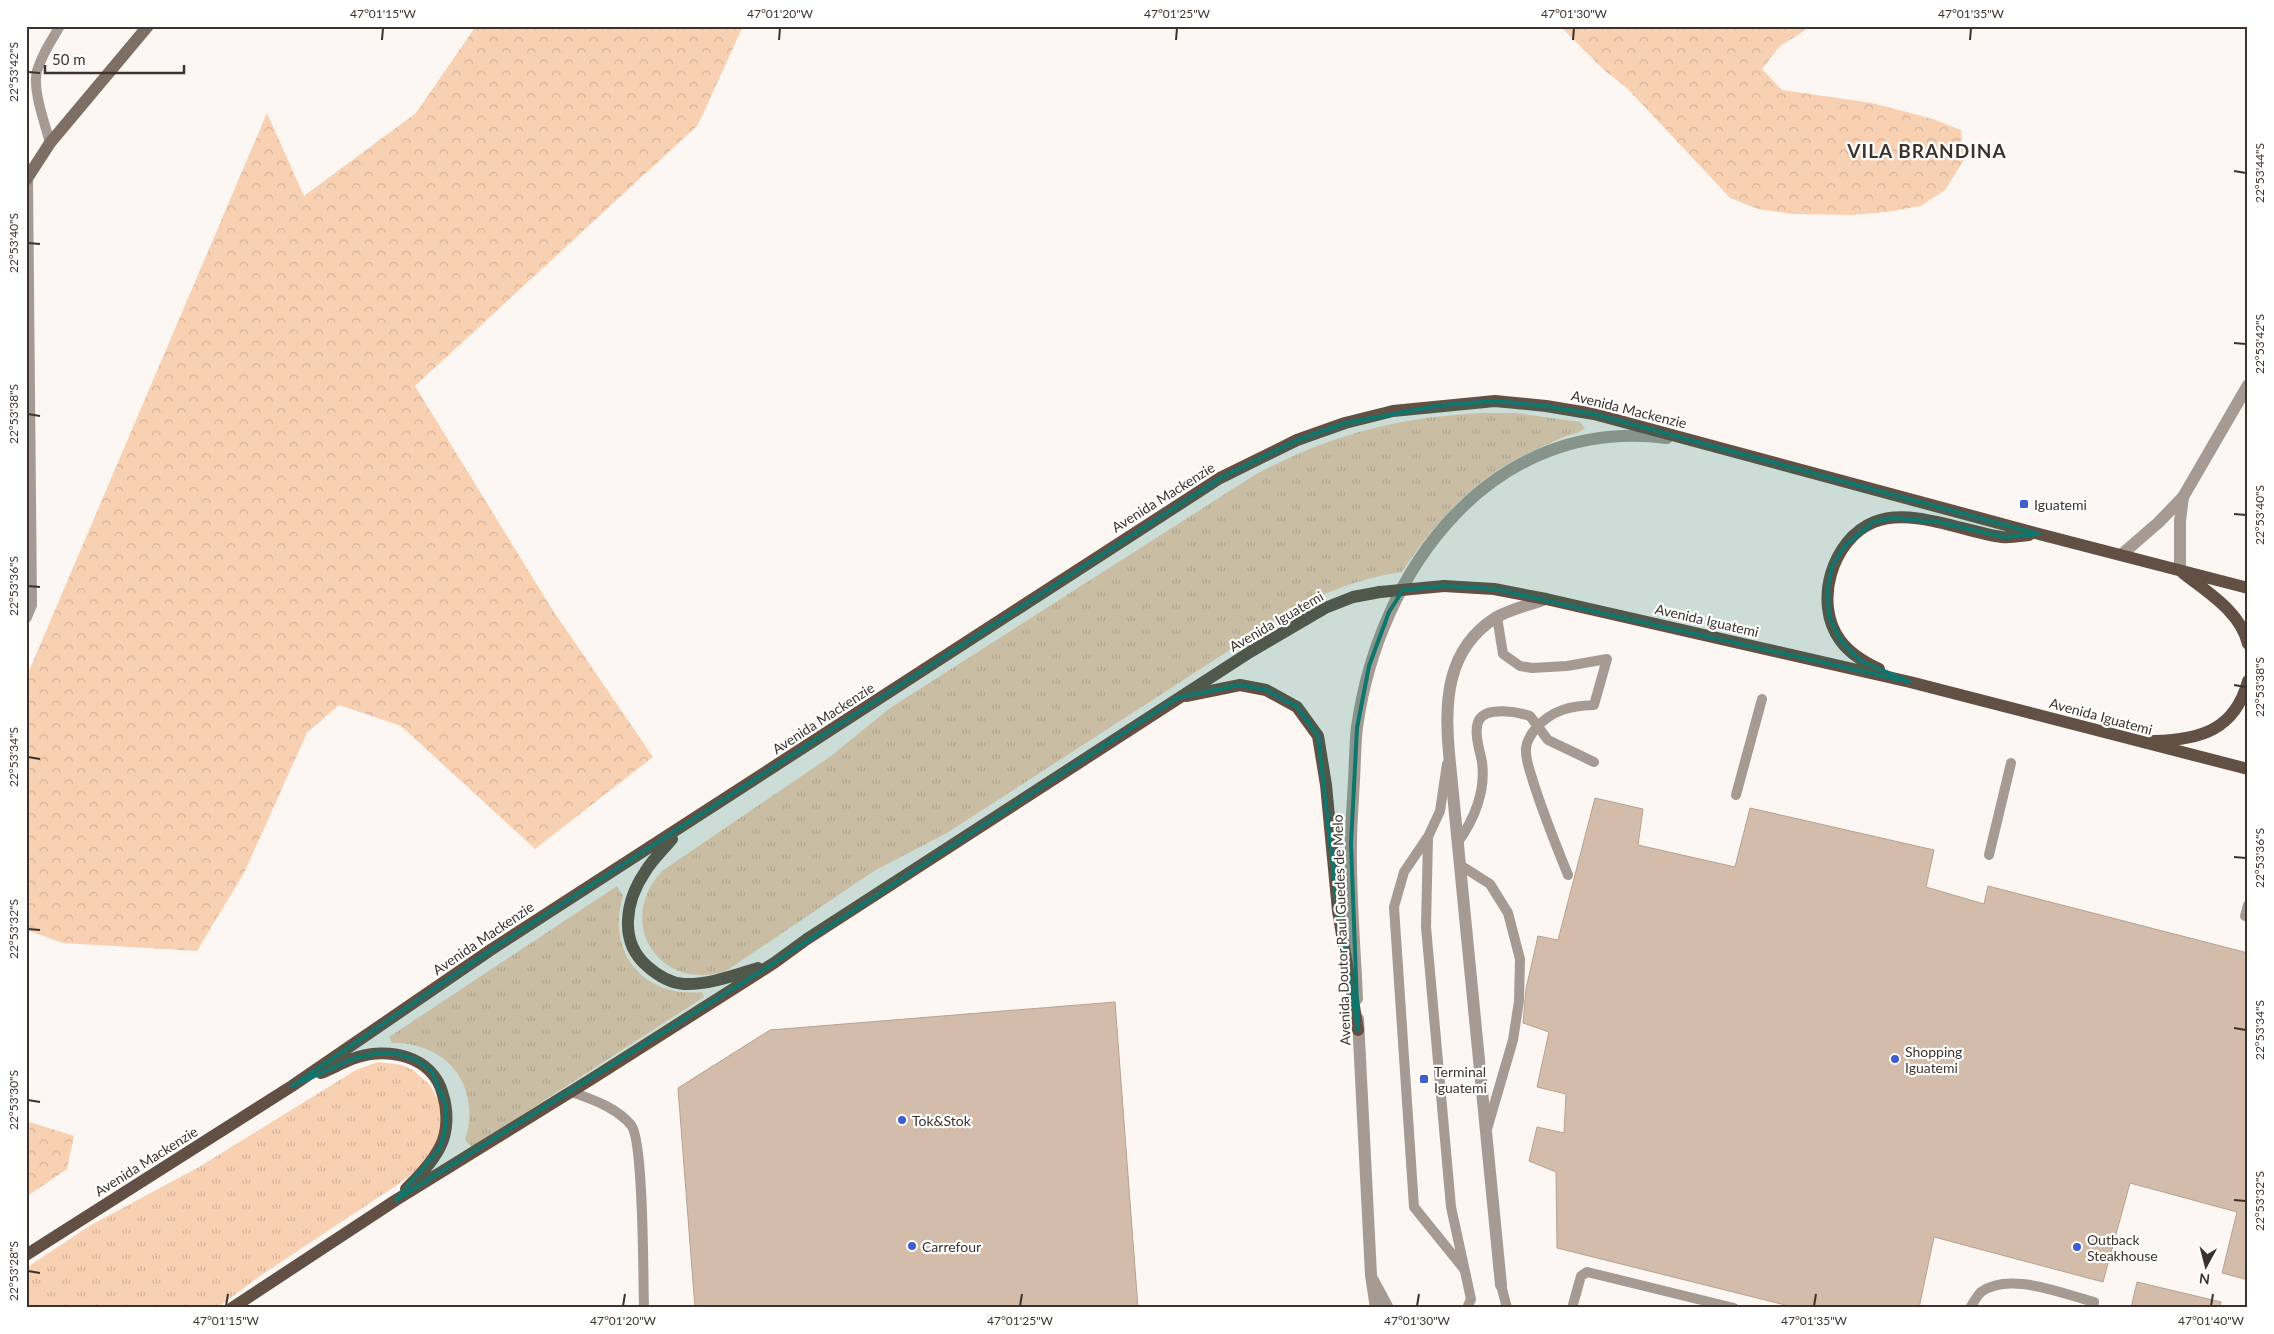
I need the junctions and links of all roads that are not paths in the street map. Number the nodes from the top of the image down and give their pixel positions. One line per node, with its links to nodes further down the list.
1 (60, 26): 3 (lane)
2 (148, 26): 3 (street)
3 (50, 142): 4 (street)
4 (27, 179): 13 (street)
5 (2248, 385): 7 (street)
6 (1699, 442): 8 (main road); 27 (main road, Avenida Mackenzie); 36 (street, Avenida Doutor Raul Guedes de Melo)
7 (2183, 497): 9 (street); 10 (street)
8 (2039, 534): 9 (main road); 17 (main road)
9 (2121, 555): 10 (main road)
10 (2180, 570): 11 (main road); 15 (main road)
11 (2248, 588)
12 (1546, 599): 14 (street); 17 (main road, Avenida Iguatemi); 18 (main road, Avenida Iguatemi, bridge)
13 (28, 611)
14 (1497, 617): 20 (lane); 22 (street)
15 (2248, 644)
16 (2248, 681): 21 (main road)
17 (1910, 682): 21 (main road, Avenida Iguatemi)
18 (1176, 698): 35 (main road); 36 (main road)
19 (1762, 699): 26 (lane)
20 (1538, 726): 23 (lane); 29 (lane); 32 (lane)
21 (2134, 741): 25 (main road, Avenida Iguatemi)
22 (1448, 753): 28 (lane); 29 (street)
23 (1594, 762)
24 (2011, 763): 30 (lane)
25 (2248, 769)
26 (1736, 795)
27 (680, 830): 35 (main road); 37 (main road, Avenida Mackenzie)
28 (1428, 836): 42 (lane); 42 (lane)
29 (1458, 842): 31 (street)
30 (1989, 855)
31 (1460, 865): 39 (street); 39 (lane)
32 (1568, 875)
33 (2248, 905): 34 (lane)
34 (2245, 916)
35 (774, 963): 38 (main road)
36 (1358, 1030): 43 (street, Avenida Doutor Raul Guedes de Melo)
37 (292, 1086): 40 (main road); 41 (main road, Avenida Mackenzie)
38 (572, 1092): 40 (main road); 46 (lane)
39 (1486, 1132): 44 (street)
40 (396, 1200): 45 (main road)
41 (26, 1255)
42 (1466, 1272): 49 (lane)
43 (1371, 1275): 47 (street, Avenida Doutor Raul Guedes de Melo); 48 (lane)
44 (1501, 1285): 50 (lane)
45 (232, 1308)
46 (644, 1308)
47 (1376, 1308)
48 (1389, 1308)
49 (1466, 1308)
50 (1507, 1308)
51 (1572, 1308): 52 (lane)
52 (1734, 1308)
53 (1970, 1308): 54 (lane)
54 (2093, 1308)

